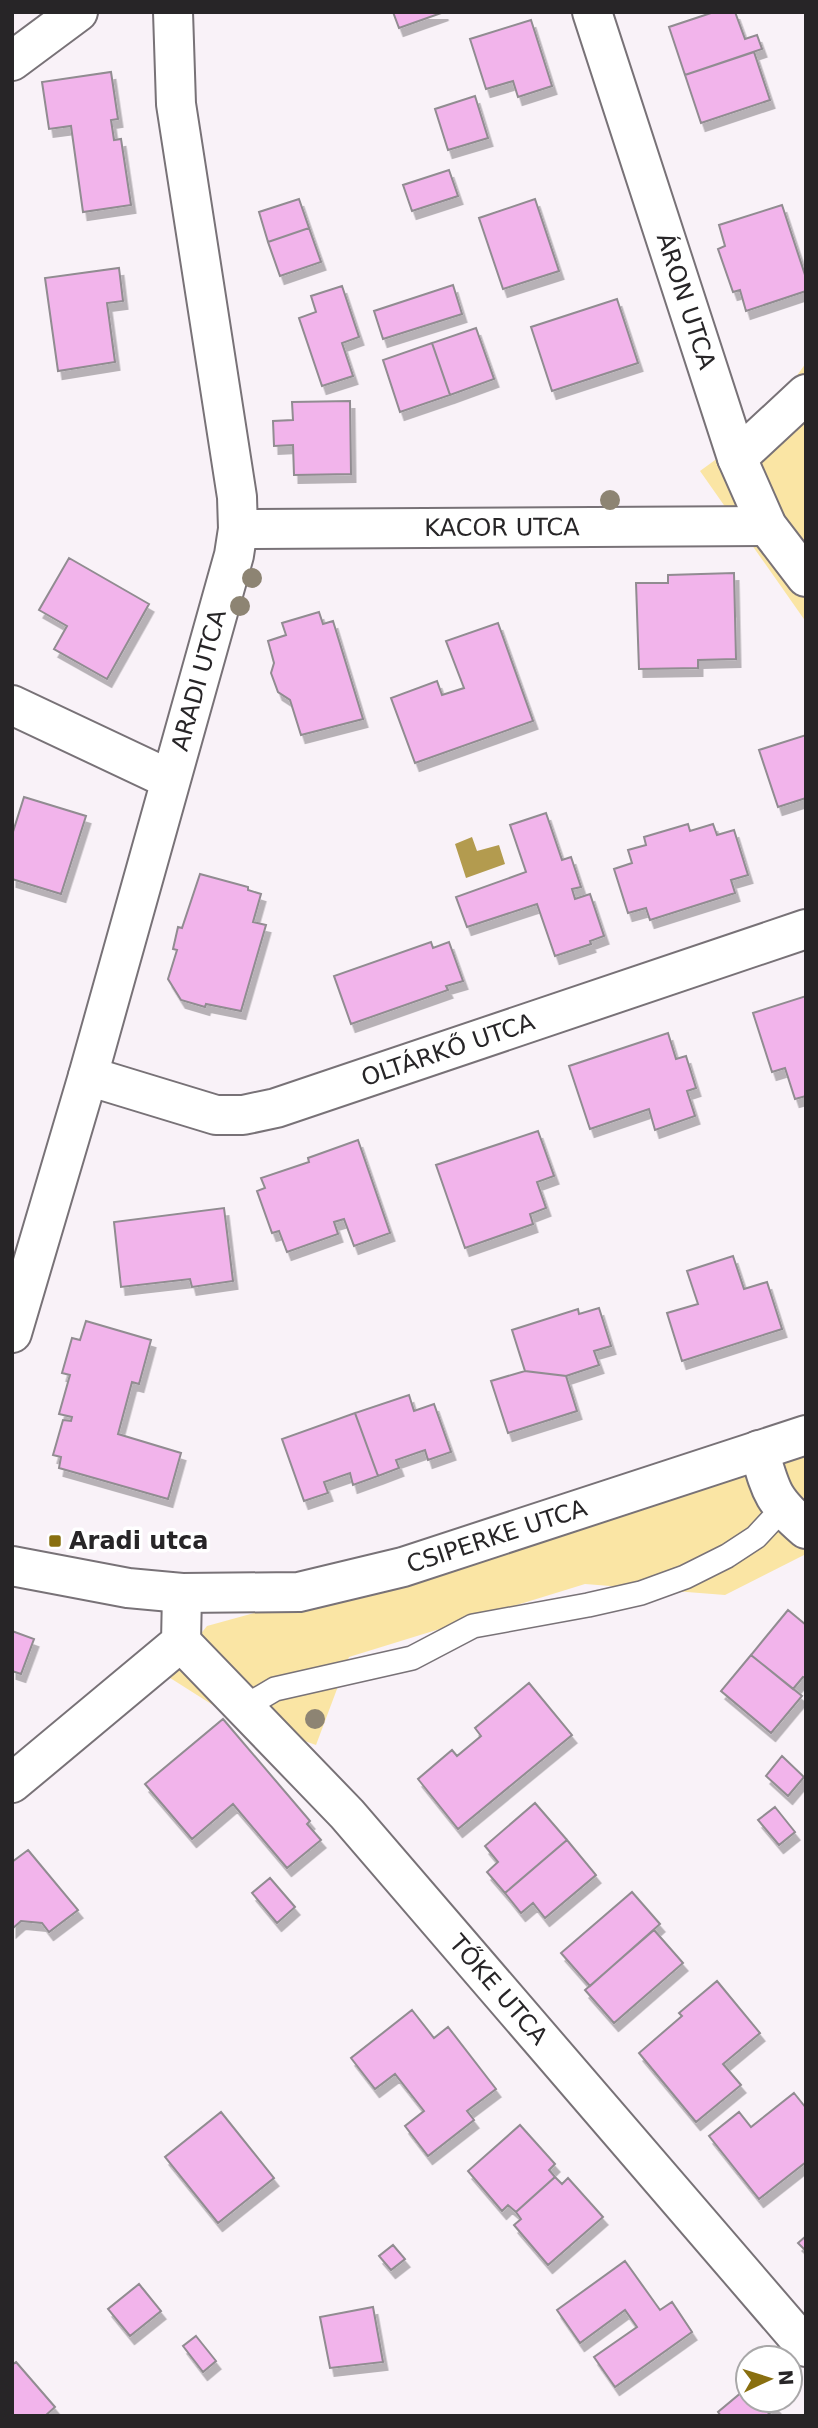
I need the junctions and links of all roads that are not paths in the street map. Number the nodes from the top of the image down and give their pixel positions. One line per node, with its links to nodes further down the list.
1 (78, 12): 4 (street)
2 (173, 12): 8 (street, ARADI UTCA)
3 (592, 12): 6 (street, ÁRON UTCA)
4 (12, 61)
5 (806, 394): 6 (street)
6 (737, 458): 7 (street, ÁRON UTCA)
7 (768, 526): 8 (street, KACOR UTCA); 9 (street, ÁRON UTCA)
8 (238, 529): 11 (street, ARADI UTCA)
9 (806, 578)
10 (12, 705): 11 (street)
11 (169, 779): 13 (street, ARADI UTCA)
12 (806, 929): 13 (street, OLTÁRKŐ UTCA)
13 (88, 1076): 14 (street, ARADI UTCA)
14 (12, 1334)
15 (806, 1435): 16 (street, CSIPERKE UTCA)
16 (759, 1450): 17 (street); 19 (street, CSIPERKE UTCA)
17 (794, 1519): 21 (lane)
18 (12, 1566): 19 (street, CSIPERKE UTCA)
19 (182, 1593): 20 (street)
20 (181, 1642): 21 (street, TŐKE UTCA); 22 (street)
21 (248, 1710): 23 (street, TŐKE UTCA)
22 (12, 1783)
23 (806, 2347)

